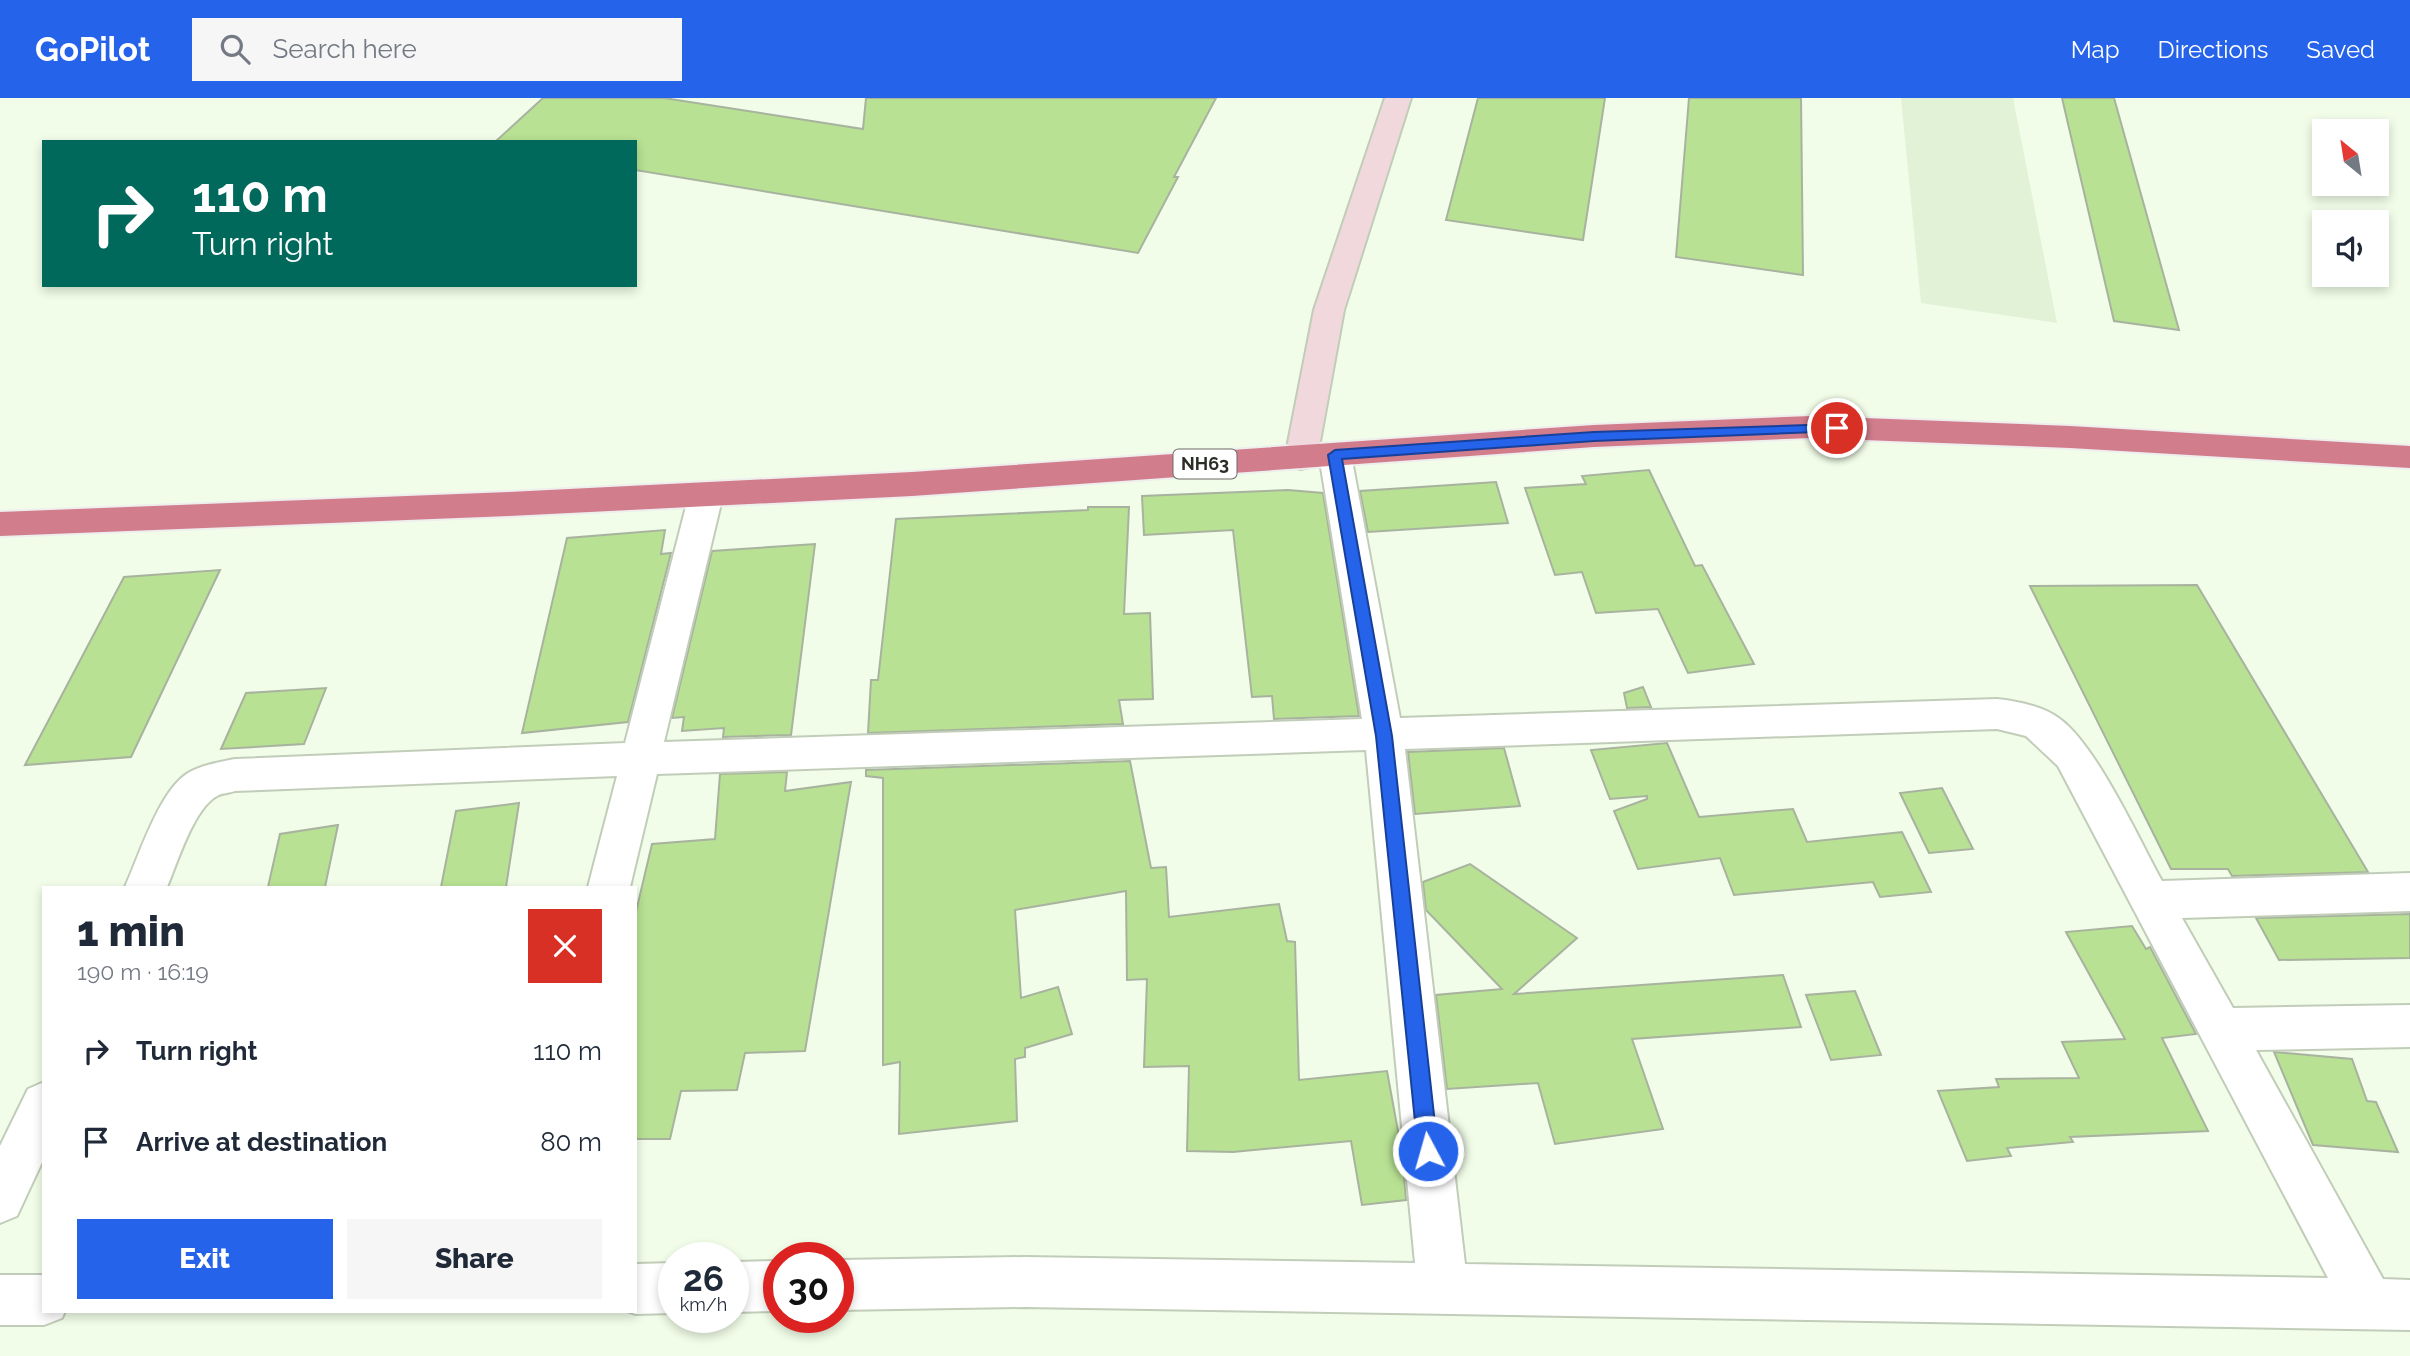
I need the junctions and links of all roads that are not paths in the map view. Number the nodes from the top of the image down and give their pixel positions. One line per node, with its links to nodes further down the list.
1 (1398, 98): 2 (main road)
2 (1318, 456): 3 (highway, NH63); 4 (highway, NH63); 6 (street)
3 (2410, 457)
4 (706, 495): 5 (highway, NH63); 7 (street)
5 (0, 524)
6 (1384, 736): 7 (street); 11 (street); 19 (street)
7 (641, 757): 8 (street); 9 (street)
8 (146, 886)
9 (609, 886)
10 (2410, 892): 11 (street)
11 (2151, 900): 13 (street)
12 (2410, 1026): 13 (street)
13 (2220, 1030): 22 (street)
14 (42, 1109): 15 (street)
15 (0, 1199)
16 (854, 1285): 19 (street)
17 (658, 1288): 18 (street)
18 (637, 1289)
19 (1443, 1289): 22 (street)
20 (0, 1300): 21 (street)
21 (42, 1300)
22 (2389, 1304)

